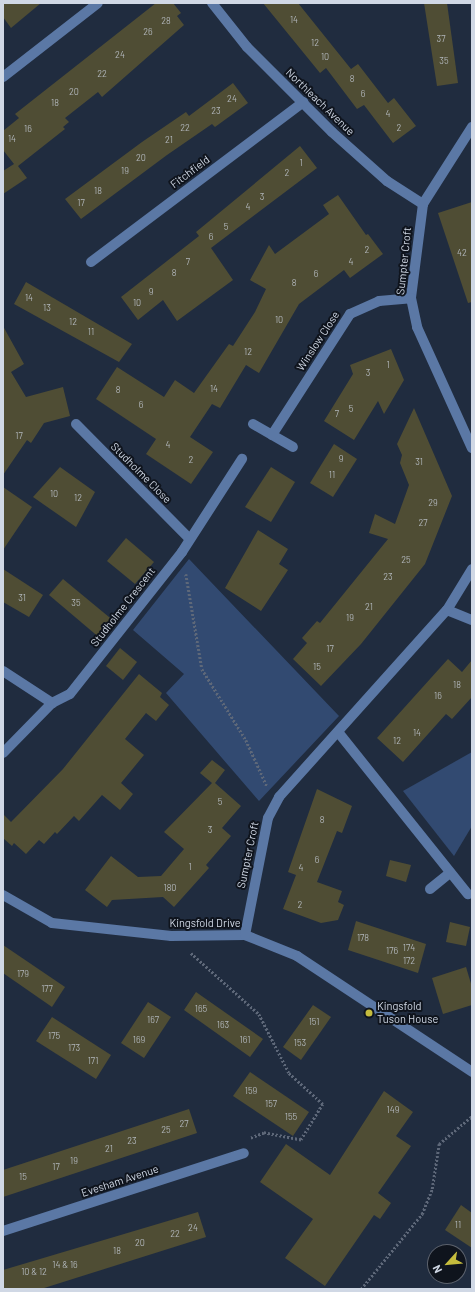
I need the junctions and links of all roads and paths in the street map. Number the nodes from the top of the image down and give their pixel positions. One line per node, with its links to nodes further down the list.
1 (98, 3): 3 (street)
2 (212, 3): 4 (street, Northleach Avenue)
3 (3, 77)
4 (303, 102): 7 (street, Northleach Avenue); 8 (street, Fitchfield)
5 (472, 127): 6 (street, Sumpter Croft)
6 (469, 142): 7 (street, Sumpter Croft)
7 (423, 204): 9 (street, Sumpter Croft)
8 (91, 262)
9 (411, 298): 12 (street, Sumpter Croft); 13 (street, Winslow Close)
10 (76, 424): 17 (street, Studholme Close)
11 (253, 424): 13 (street)
12 (469, 428): 15 (street, Sumpter Croft)
13 (272, 435): 14 (street)
14 (293, 447)
15 (472, 448)
16 (242, 459): 17 (street, Studholme Crescent)
17 (189, 538): 18 (street, Studholme Crescent)
18 (173, 562): 23 (street, Studholme Crescent); 26 (path)
19 (472, 570): 20 (street, Sumpter Croft)
20 (447, 610): 21 (street); 24 (street, Sumpter Croft)
21 (472, 620)
22 (3, 671): 23 (street)
23 (52, 703): 25 (street, Studholme Crescent)
24 (338, 732): 26 (street, Sumpter Croft); 27 (street)
25 (3, 753)
26 (279, 797): 31 (street, Sumpter Croft)
27 (450, 873): 28 (street); 29 (street)
28 (430, 889)
29 (468, 894)
30 (3, 895): 32 (street, Kingsfold Drive)
31 (245, 935): 32 (street, Kingsfold Drive); 33 (street, Kingsfold Drive)
32 (171, 936): 35 (path)
33 (472, 1072)
34 (472, 1116): 37 (path)
35 (244, 1153): 36 (street, Evesham Avenue)
36 (3, 1232)
37 (362, 1289)

